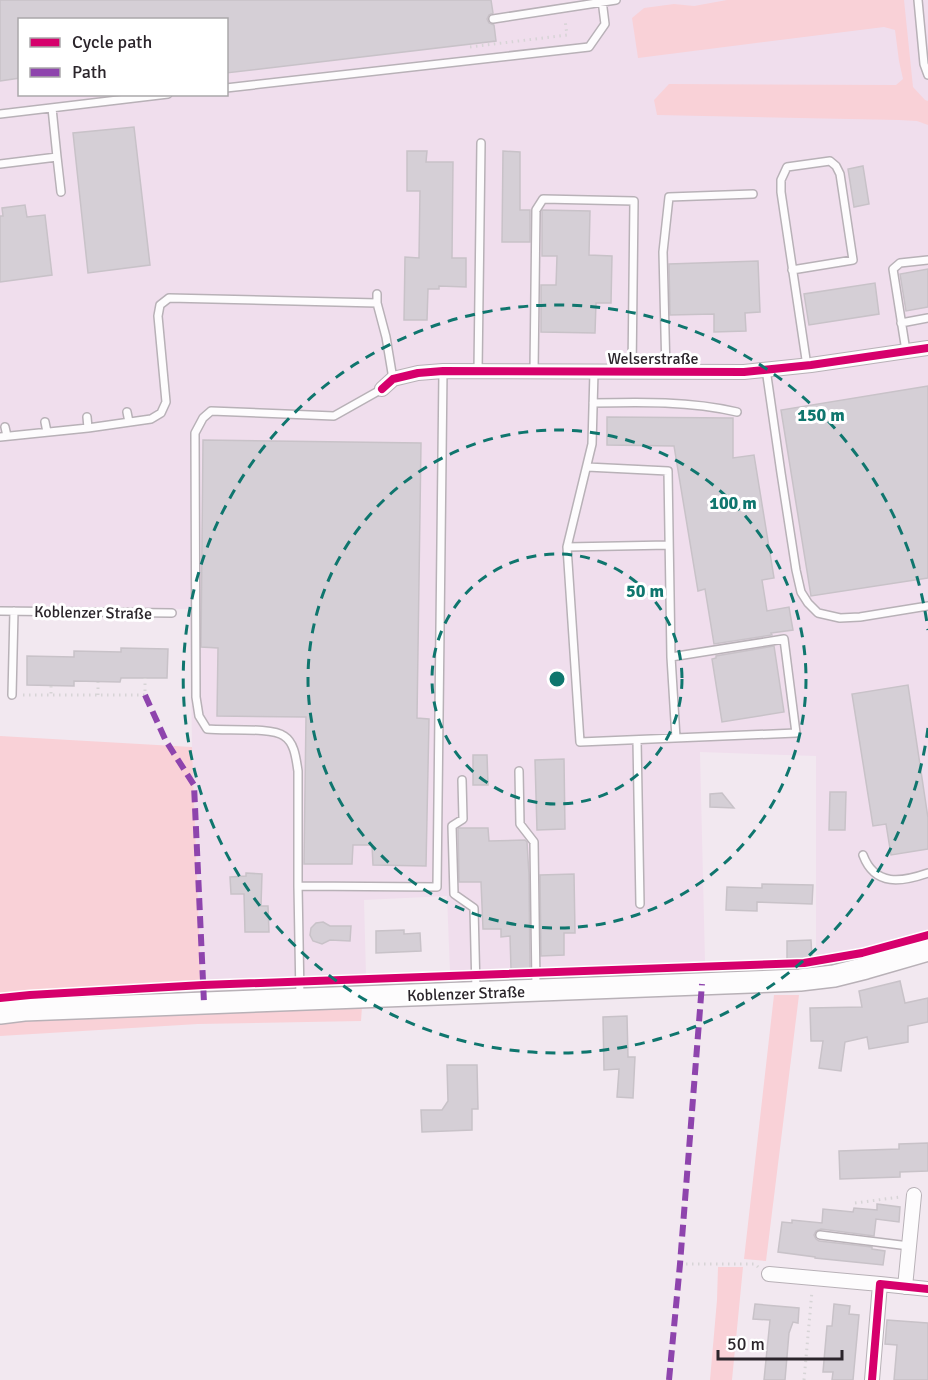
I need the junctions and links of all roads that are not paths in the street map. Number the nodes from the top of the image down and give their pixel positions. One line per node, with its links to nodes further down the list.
1 (616, 0): 3 (lane)
2 (918, 0): 5 (lane)
3 (602, 1): 4 (lane); 6 (lane)
4 (493, 19)
5 (928, 75)
6 (228, 88)
7 (151, 96): 8 (lane)
8 (52, 108): 9 (lane); 11 (lane)
9 (0, 114)
10 (481, 143): 28 (lane)
11 (57, 157): 12 (lane); 13 (lane)
12 (0, 164)
13 (61, 192)
14 (753, 194): 32 (lane)
15 (928, 260): 22 (lane)
16 (792, 270): 16 (lane); 25 (lane)
17 (335, 293): 19 (lane)
18 (377, 294): 20 (lane)
19 (334, 302): 20 (lane); 40 (lane)
20 (377, 303): 33 (lane)
21 (928, 318): 22 (lane)
22 (901, 323): 24 (lane)
23 (928, 348): 24 (street, Welserstraße)
24 (906, 351): 25 (street, Welserstraße)
25 (807, 366): 26 (street, Welserstraße)
26 (766, 369): 32 (street, Welserstraße); 48 (lane)
27 (443, 371): 28 (street, Welserstraße); 33 (street, Welserstraße); 60 (lane)
28 (478, 371): 29 (street, Welserstraße)
29 (534, 372): 30 (street, Welserstraße); 31 (lane)
30 (594, 372): 31 (street, Welserstraße); 35 (lane)
31 (632, 372): 32 (street, Welserstraße)
32 (666, 372)
33 (393, 379): 34 (street, Welserstraße)
34 (382, 389): 60 (lane)
35 (593, 403): 37 (lane); 45 (lane)
36 (127, 412): 40 (lane)
37 (737, 412)
38 (87, 417): 42 (lane)
39 (45, 422): 43 (lane)
40 (129, 422): 42 (lane)
41 (5, 427): 44 (lane)
42 (88, 428): 43 (lane)
43 (47, 432): 44 (lane)
44 (3, 437)
45 (587, 468): 46 (lane); 47 (lane)
46 (669, 545): 47 (lane); 52 (lane)
47 (567, 547): 55 (lane)
48 (928, 606)
49 (0, 611): 50 (lane, Koblenzer Straße)
50 (14, 611): 51 (lane, Koblenzer Straße); 53 (lane, Koblenzer Straße)
51 (172, 613)
52 (670, 657): 54 (lane); 54 (lane)
53 (12, 695)
54 (676, 738): 55 (lane)
55 (637, 740): 61 (lane)
56 (519, 771): 63 (lane)
57 (462, 780): 64 (lane)
58 (863, 855): 59 (lane)
59 (928, 873)
60 (298, 886): 65 (lane)
61 (640, 904)
62 (928, 950): 63 (main road, Koblenzer Straße)
63 (537, 990): 64 (main road, Koblenzer Straße)
64 (476, 993): 65 (main road, Koblenzer Straße)
65 (300, 1000): 66 (main road, Koblenzer Straße)
66 (0, 1013)
67 (914, 1195): 69 (street)
68 (820, 1235): 69 (lane)
69 (909, 1246): 72 (street)
70 (769, 1274): 71 (street)
71 (880, 1284): 72 (street); 74 (street)
72 (905, 1287): 73 (street)
73 (928, 1289)
74 (872, 1380)

